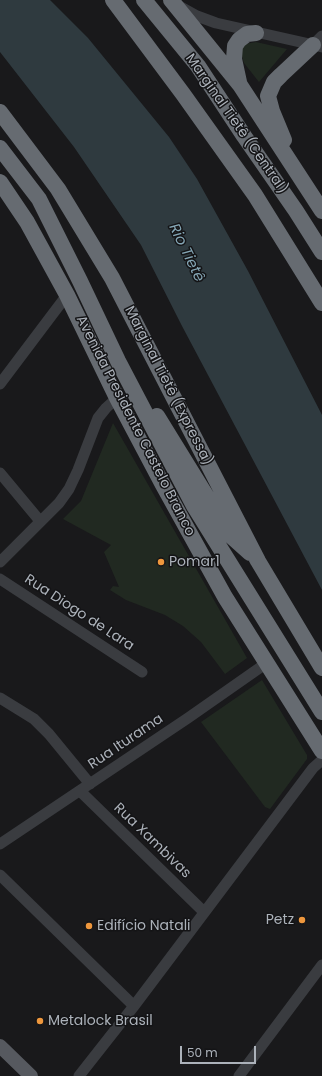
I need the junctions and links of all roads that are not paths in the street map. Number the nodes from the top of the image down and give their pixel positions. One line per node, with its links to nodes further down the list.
1 (113, 0): 14 (highway)
2 (144, 0): 12 (highway, Marginal Tietê (Central))
3 (172, 1): 4 (street); 6 (highway)
4 (256, 32): 5 (street); 6 (highway)
5 (319, 42): 9 (highway)
6 (240, 85): 9 (highway)
7 (0, 112): 20 (highway, Marginal Tietê (Expressa))
8 (0, 148): 15 (highway)
9 (300, 176): 11 (highway)
10 (0, 182): 13 (highway, Avenida Presidente Castelo Branco)
11 (322, 211)
12 (322, 252)
13 (67, 295): 16 (street); 17 (highway, Avenida Presidente Castelo Branco)
14 (322, 304)
15 (118, 361): 20 (highway); 27 (highway)
16 (0, 384)
17 (117, 398): 19 (street); 23 (highway, Avenida Presidente Castelo Branco)
18 (0, 473): 19 (street)
19 (40, 521): 21 (street)
20 (258, 561): 24 (highway, Marginal Tietê (Expressa))
21 (0, 562)
22 (0, 579): 25 (street, Rua Diogo de Lara)
23 (268, 662): 28 (highway, Avenida Presidente Castelo Branco); 30 (street, Rua Iturama)
24 (322, 668)
25 (142, 672)
26 (0, 698): 30 (street)
27 (322, 712)
28 (322, 751)
29 (322, 760): 34 (street)
30 (90, 784): 31 (street, Rua Iturama)
31 (80, 791): 32 (street, Rua Iturama); 34 (street, Rua Xambivas)
32 (0, 844)
33 (0, 875): 36 (street)
34 (204, 912): 36 (street)
35 (322, 965): 40 (street)
36 (134, 1006): 39 (street)
37 (0, 1046): 38 (main road)
38 (31, 1076)
39 (79, 1076)
40 (239, 1076)

